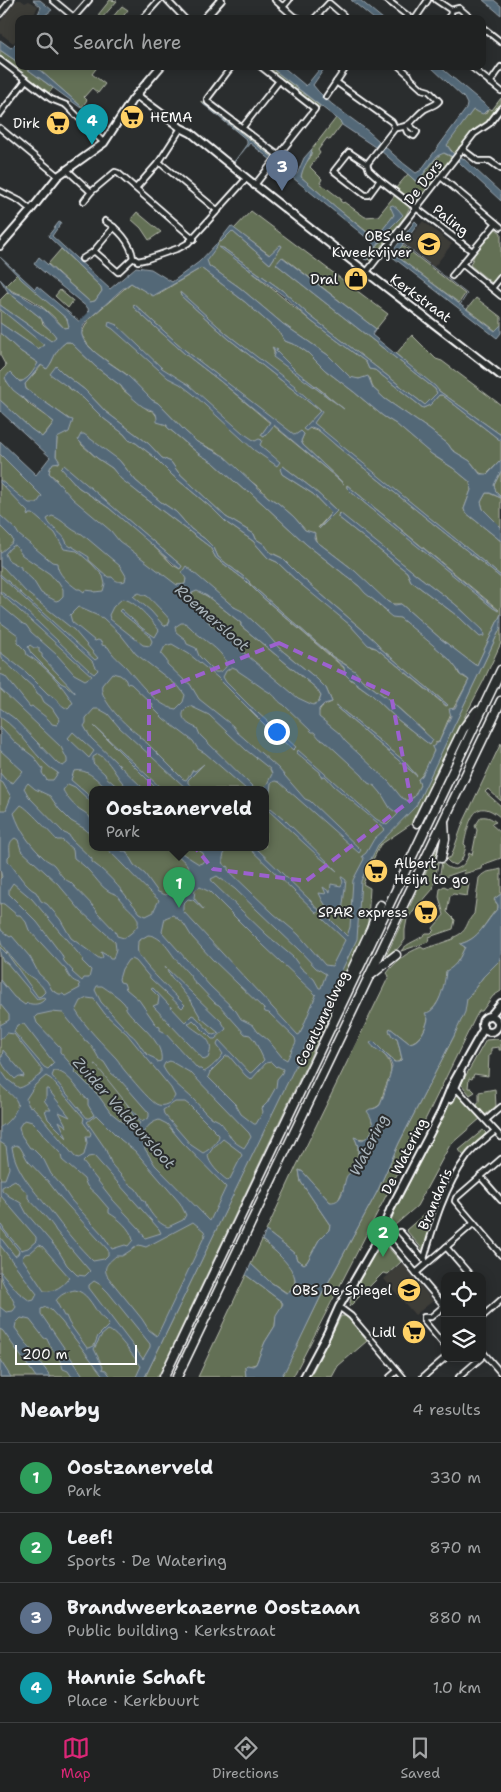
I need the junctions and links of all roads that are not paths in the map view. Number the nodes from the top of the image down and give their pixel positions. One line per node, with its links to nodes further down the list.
1 (11, 0): 12 (street)
2 (52, 0): 16 (street)
3 (89, 0): 17 (street)
4 (159, 0): 18 (street)
5 (167, 0): 19 (street)
6 (221, 0): 20 (street)
7 (275, 0): 13 (street)
8 (289, 0): 13 (street)
9 (387, 0): 24 (street)
10 (428, 0): 25 (street)
11 (436, 0): 14 (street)
12 (2, 7): 15 (street)
13 (284, 7): 21 (street)
14 (451, 10): 26 (street); 27 (street)
15 (0, 14)
16 (71, 15)
17 (77, 15)
18 (146, 15)
19 (182, 15)
20 (208, 15)
21 (290, 15)
22 (318, 15): 23 (street)
23 (343, 15)
24 (407, 15)
25 (418, 15)
26 (450, 15)
27 (467, 15)
28 (486, 30): 29 (street)
29 (501, 42)
30 (0, 60): 38 (street)
31 (501, 67): 41 (street)
32 (158, 70): 43 (street)
33 (229, 70): 50 (street)
34 (265, 70): 39 (street)
35 (344, 70): 40 (street)
36 (403, 70): 47 (street)
37 (475, 70): 41 (street)
38 (26, 80): 46 (street); 53 (street)
39 (279, 81): 50 (street); 55 (street)
40 (336, 82): 44 (street); 51 (street)
41 (490, 83): 42 (street)
42 (501, 91)
43 (136, 95): 49 (street, Kerkstraat); 53 (street)
44 (326, 97)
45 (501, 108): 54 (street, De Dors)
46 (0, 114)
47 (407, 126): 51 (street); 52 (street)
48 (0, 128): 60 (street)
49 (182, 128): 56 (street); 62 (street, Kerkstraat)
50 (242, 128): 55 (street)
51 (395, 128): 57 (street)
52 (416, 134)
53 (104, 143): 59 (street)
54 (462, 149): 58 (street); 61 (street, De Dors)
55 (276, 159): 64 (street)
56 (159, 162): 65 (street); 71 (street)
57 (367, 164): 63 (street, Paling); 63 (street)
58 (501, 169)
59 (67, 170): 60 (street); 67 (street)
60 (58, 176): 70 (street)
61 (441, 177): 69 (street, De Dors); 73 (street)
62 (246, 179): 64 (street, Kerkstraat); 71 (street)
63 (380, 180): 69 (street, Paling)
64 (254, 186): 83 (street, Kerkstraat)
65 (136, 188): 67 (street); 76 (street)
66 (0, 191): 70 (street)
67 (91, 192): 68 (street)
68 (84, 201)
69 (417, 208): 79 (street, Paling); 83 (street, De Dors)
70 (32, 210): 77 (street)
71 (218, 211): 76 (street)
72 (105, 221): 74 (street)
73 (496, 223): 75 (street); 79 (street)
74 (114, 226): 78 (street); 80 (street)
75 (501, 227)
76 (194, 238): 80 (street)
77 (0, 246)
78 (94, 251): 80 (street); 81 (street)
79 (472, 251): 82 (street)
80 (133, 258)
81 (82, 259)
82 (462, 264): 84 (street); 86 (street)
83 (366, 273): 88 (street, Kerkstraat)
84 (452, 276)
85 (501, 277): 86 (street)
86 (492, 288): 87 (street)
87 (501, 296)
88 (501, 376)
89 (501, 670): 90 (highway, Coentunnelweg)
90 (488, 698): 93 (highway); 100 (highway, Coentunnelweg)
91 (501, 700): 92 (highway, Coentunnelweg)
92 (444, 820): 94 (highway); 97 (highway, Coentunnelweg)
93 (417, 823)
94 (441, 858)
95 (380, 905): 100 (highway)
96 (396, 955): 97 (highway)
97 (369, 976): 131 (highway, Coentunnelweg)
98 (501, 1004): 99 (street)
99 (494, 1017): 101 (street, De Watering); 102 (street)
100 (333, 1024): 130 (highway, Coentunnelweg)
101 (485, 1030): 102 (street); 103 (street, De Watering)
102 (499, 1030)
103 (454, 1086): 105 (street); 113 (street, De Watering)
104 (501, 1107): 105 (street)
105 (486, 1120): 106 (street)
106 (495, 1131): 107 (street); 116 (street, Brandaris)
107 (501, 1137)
108 (501, 1159): 109 (street)
109 (480, 1176): 110 (street); 111 (street)
110 (501, 1200)
111 (474, 1223): 114 (street); 115 (street)
112 (400, 1232): 116 (street, Brandaris)
113 (378, 1235): 118 (street); 121 (street, De Watering)
114 (446, 1247): 116 (street); 117 (street)
115 (501, 1255)
116 (425, 1261): 118 (street)
117 (468, 1272)
118 (416, 1273): 120 (street)
119 (501, 1300): 123 (street)
120 (441, 1303)
121 (340, 1308): 128 (street); 132 (street, De Watering)
122 (441, 1309): 124 (street)
123 (486, 1313)
124 (441, 1341)
125 (486, 1358): 129 (street)
126 (441, 1361): 135 (street)
127 (475, 1362): 136 (street)
128 (397, 1371): 133 (street); 134 (street)
129 (501, 1373)
130 (164, 1377)
131 (177, 1377)
132 (304, 1377)
133 (390, 1377)
134 (403, 1377)
135 (423, 1377)
136 (459, 1377)

